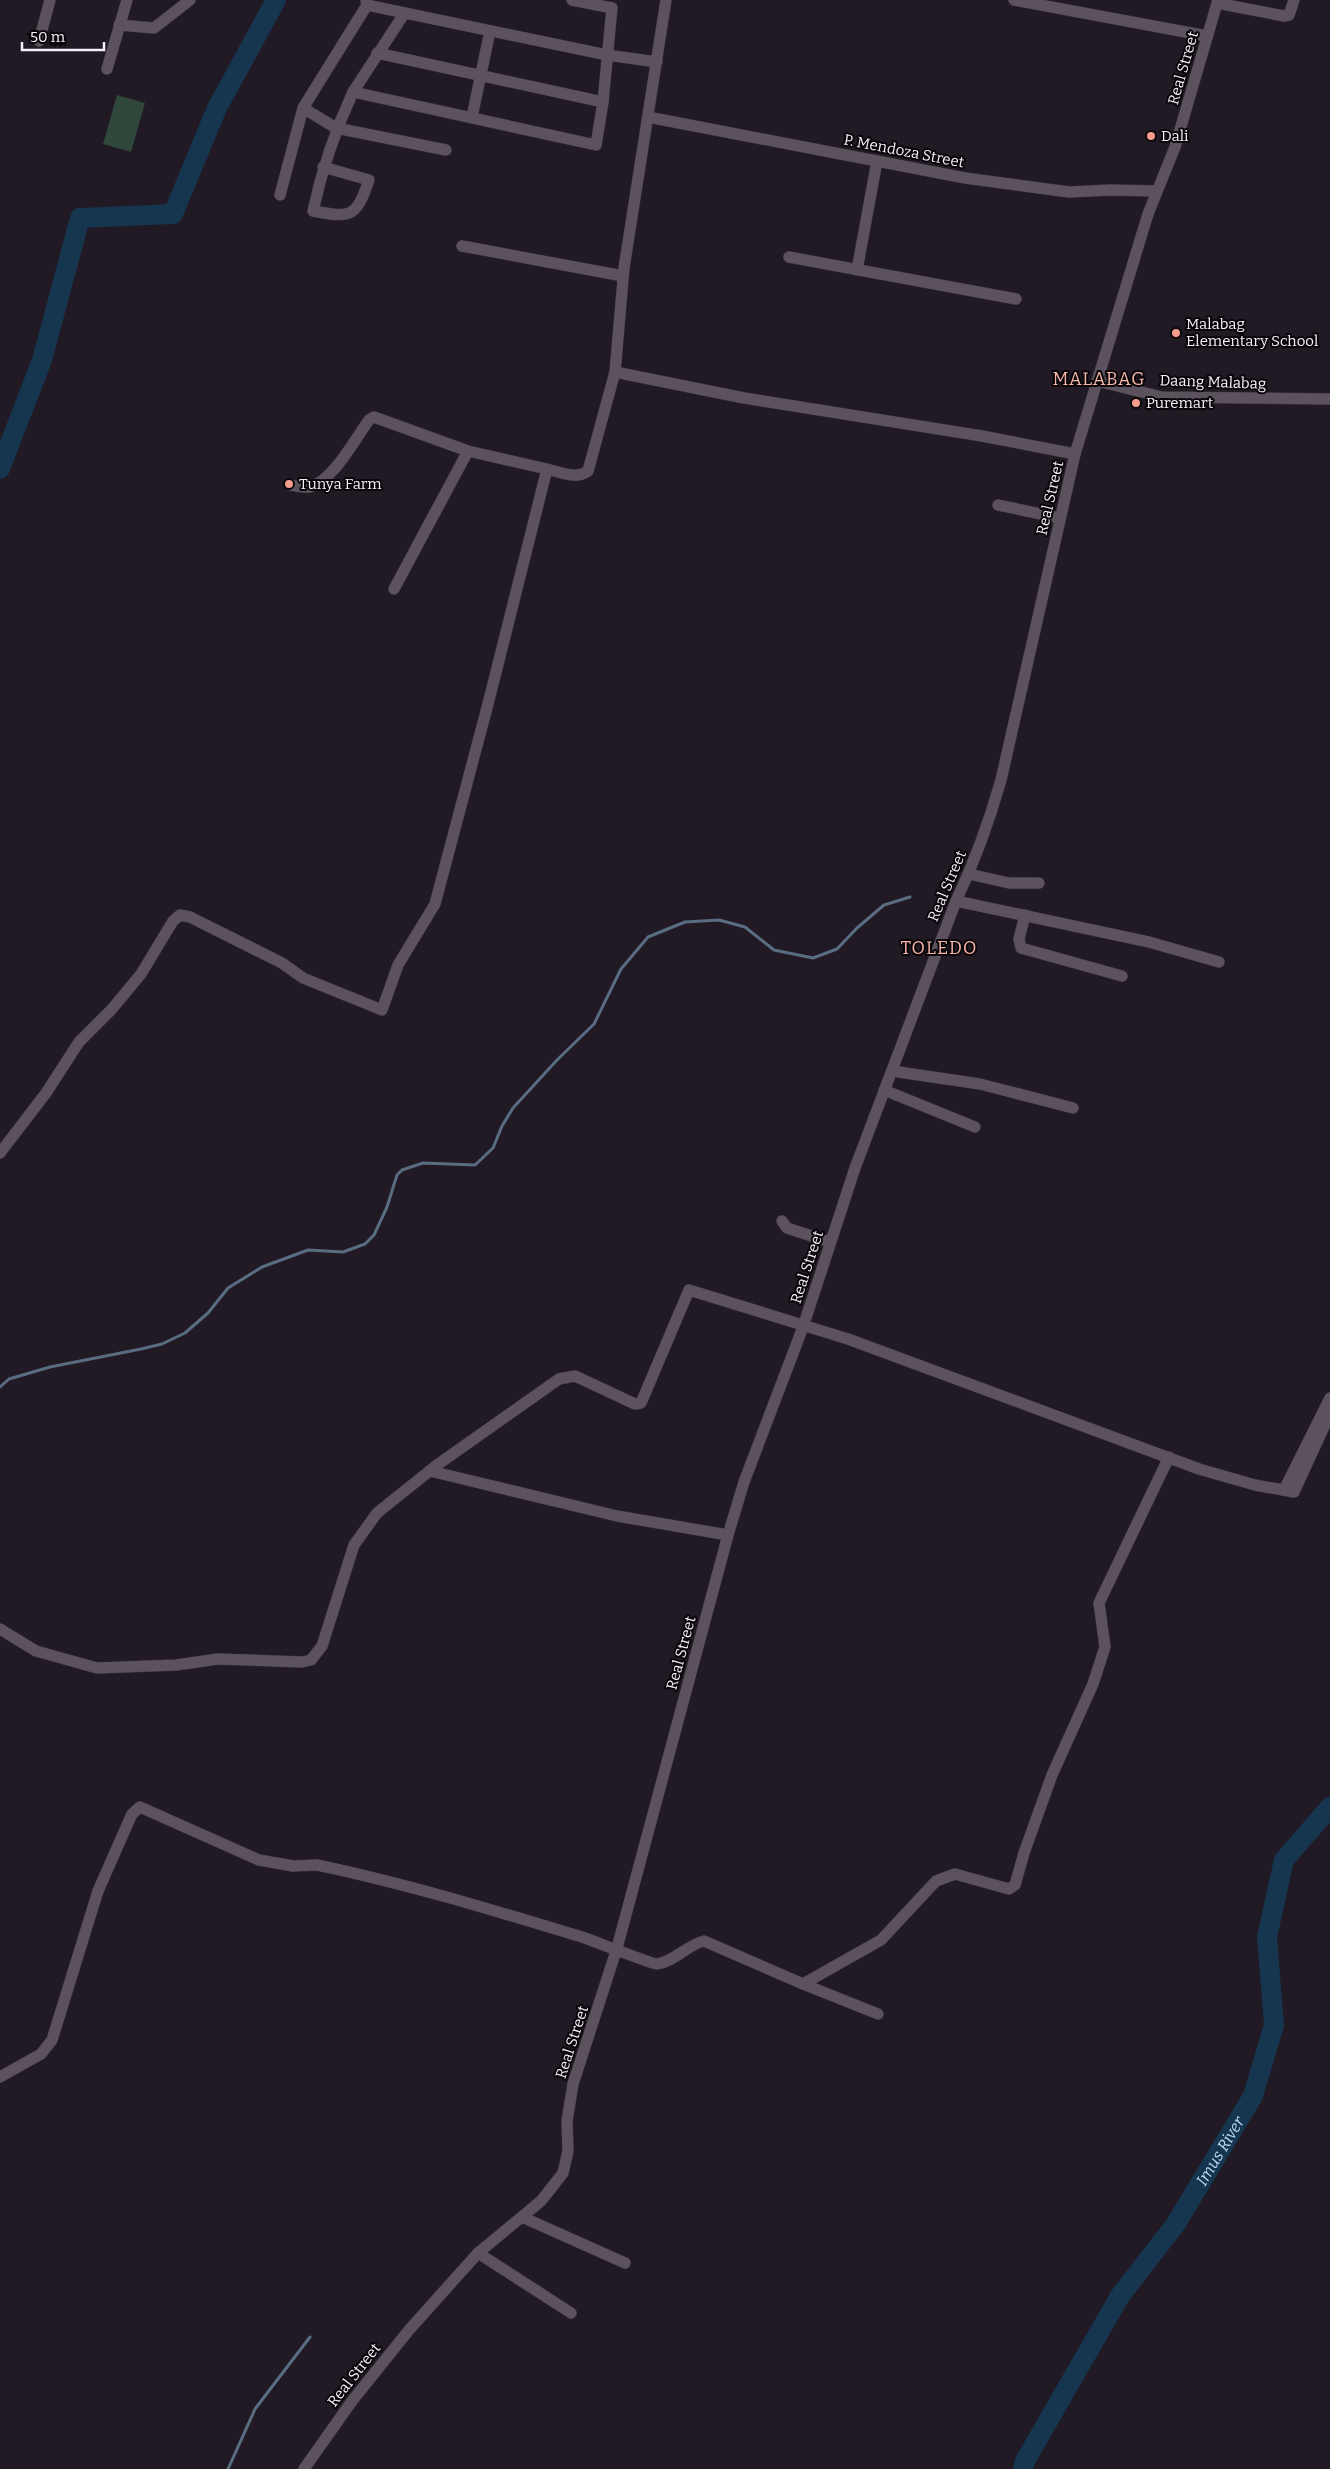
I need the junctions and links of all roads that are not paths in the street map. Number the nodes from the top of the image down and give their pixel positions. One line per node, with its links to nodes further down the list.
1 (50, 0): 14 (street)
2 (126, 0): 11 (street)
3 (190, 0): 11 (street)
4 (572, 0): 16 (street)
5 (666, 0): 17 (street)
6 (1014, 0): 13 (street)
7 (1294, 0): 8 (street)
8 (1218, 1): 13 (street, Real Street)
9 (366, 2): 10 (street); 22 (street)
10 (400, 8): 12 (street); 15 (street)
11 (119, 25): 18 (street)
12 (490, 31): 16 (street); 19 (street)
13 (1207, 36): 29 (street, Real Street)
14 (38, 41)
15 (377, 54): 19 (street); 20 (street)
16 (608, 55): 17 (street); 21 (street)
17 (656, 62): 24 (street)
18 (107, 69)
19 (482, 75): 21 (street); 23 (street)
20 (353, 92): 23 (street); 25 (street)
21 (603, 102): 23 (street)
22 (303, 108): 25 (street); 30 (street)
23 (472, 117)
24 (648, 117): 27 (street, P. Mendoza Street); 34 (street)
25 (336, 128): 26 (street); 28 (street)
26 (446, 150)
27 (878, 161): 29 (street, P. Mendoza Street); 33 (street)
28 (323, 167): 28 (street)
29 (1156, 192): 37 (street, Real Street)
30 (280, 196)
31 (462, 246): 34 (street)
32 (789, 257): 33 (street)
33 (857, 270): 35 (street)
34 (623, 276): 36 (street)
35 (1016, 299)
36 (615, 372): 40 (street); 41 (street)
37 (1097, 381): 38 (street, Daang Malabag); 40 (street, Real Street)
38 (1330, 399)
39 (468, 451): 41 (street); 42 (street); 45 (street)
40 (1075, 454): 44 (street, Real Street)
41 (547, 469): 56 (street)
42 (290, 485)
43 (998, 505): 44 (street)
44 (1060, 518): 46 (street, Real Street)
45 (394, 589)
46 (969, 874): 47 (street); 48 (street, Real Street)
47 (1039, 883)
48 (956, 901): 49 (street); 52 (street, Real Street)
49 (1024, 915): 50 (street); 51 (street)
50 (1219, 962)
51 (1122, 976)
52 (892, 1071): 53 (street, Real Street); 54 (street)
53 (884, 1090): 55 (street); 58 (street, Real Street)
54 (1073, 1108)
55 (976, 1127)
56 (0, 1153)
57 (782, 1221): 58 (street)
58 (830, 1242): 59 (street, Real Street)
59 (803, 1327): 62 (street); 63 (street); 65 (street, Real Street)
60 (1330, 1398): 64 (street)
61 (1330, 1414): 64 (street)
62 (1169, 1457): 64 (street); 68 (street)
63 (430, 1471): 65 (street); 66 (street)
64 (1284, 1490)
65 (728, 1535): 67 (street, Real Street)
66 (0, 1629)
67 (617, 1948): 68 (street); 70 (street); 71 (street, Real Street)
68 (803, 1984): 69 (street)
69 (878, 2014)
70 (0, 2077)
71 (522, 2217): 72 (street, Real Street); 73 (street)
72 (478, 2253): 74 (street); 75 (street, Real Street)
73 (625, 2263)
74 (571, 2312)
75 (304, 2469)

